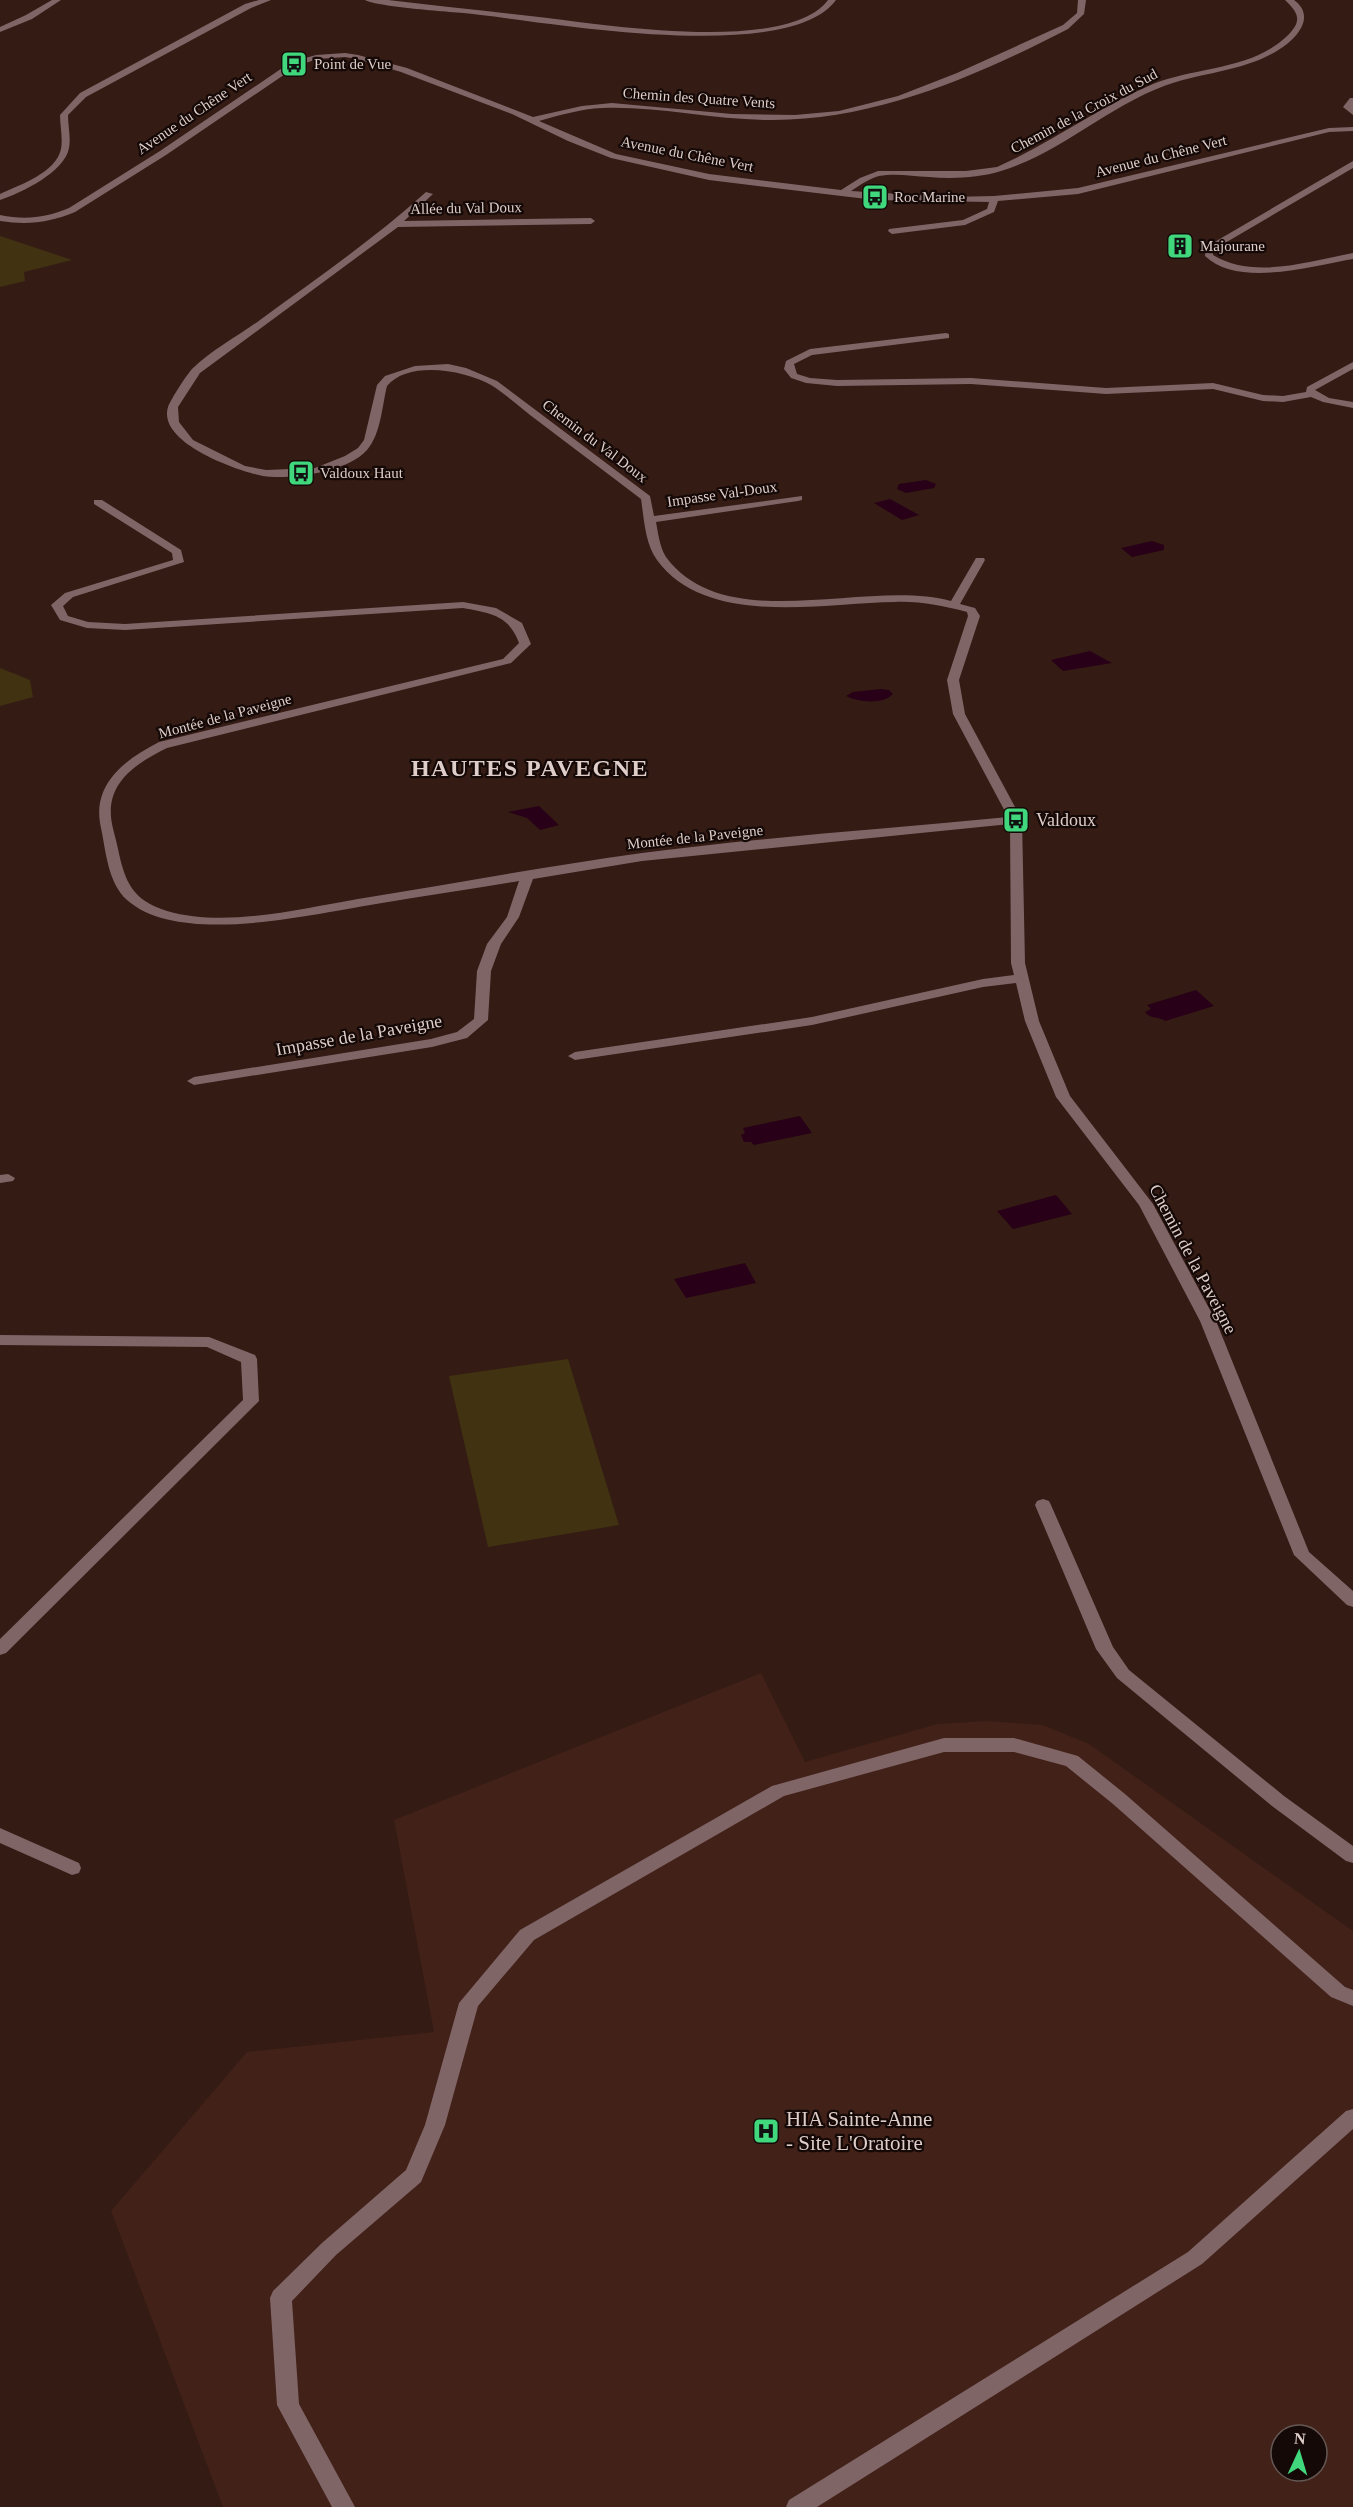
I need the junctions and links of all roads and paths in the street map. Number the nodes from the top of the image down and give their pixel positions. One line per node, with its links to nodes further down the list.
1 (57, 0): 7 (street)
2 (267, 0): 15 (street)
3 (369, 0): 4 (street)
4 (832, 0)
5 (1082, 0): 10 (street, Chemin des Quatre Vents)
6 (1289, 0): 14 (street, Chemin de la Croix du Sud)
7 (0, 30)
8 (1353, 100): 9 (street)
9 (1353, 113)
10 (532, 120): 14 (street, Avenue du Chêne Vert); 17 (street, Avenue du Chêne Vert)
11 (1353, 129): 16 (street, Avenue du Chêne Vert)
12 (1353, 164): 21 (street)
13 (429, 194): 19 (street)
14 (841, 194): 16 (street, Avenue du Chêne Vert)
15 (0, 197)
16 (994, 199): 20 (street)
17 (0, 218)
18 (591, 221): 19 (street, Allée du Val Doux)
19 (396, 224): 22 (street, Allée du Val Doux)
20 (892, 231)
21 (1353, 256)
22 (265, 320): 29 (street, Chemin du Val Doux)
23 (946, 336): 25 (street)
24 (1353, 365): 25 (street)
25 (1312, 394): 26 (street)
26 (1353, 405)
27 (798, 498): 29 (street, Impasse Val-Doux)
28 (98, 502): 33 (street, Montée de la Paveigne)
29 (649, 519): 31 (street, Chemin du Val Doux)
30 (980, 560): 31 (street)
31 (955, 603): 32 (street)
32 (1016, 820): 33 (street, Montée de la Paveigne); 34 (street, Chemin de la Paveigne)
33 (527, 877): 36 (street, Impasse de la Paveigne)
34 (1022, 978): 35 (street); 39 (street, Chemin de la Paveigne)
35 (576, 1056)
36 (194, 1081)
37 (0, 1341): 40 (street)
38 (1043, 1505): 42 (street)
39 (1353, 1600)
40 (0, 1649)
41 (0, 1835): 43 (street)
42 (1353, 1856)
43 (72, 1868)
44 (1353, 1998): 46 (street)
45 (1353, 2117): 47 (street)
46 (344, 2507)
47 (797, 2507)

